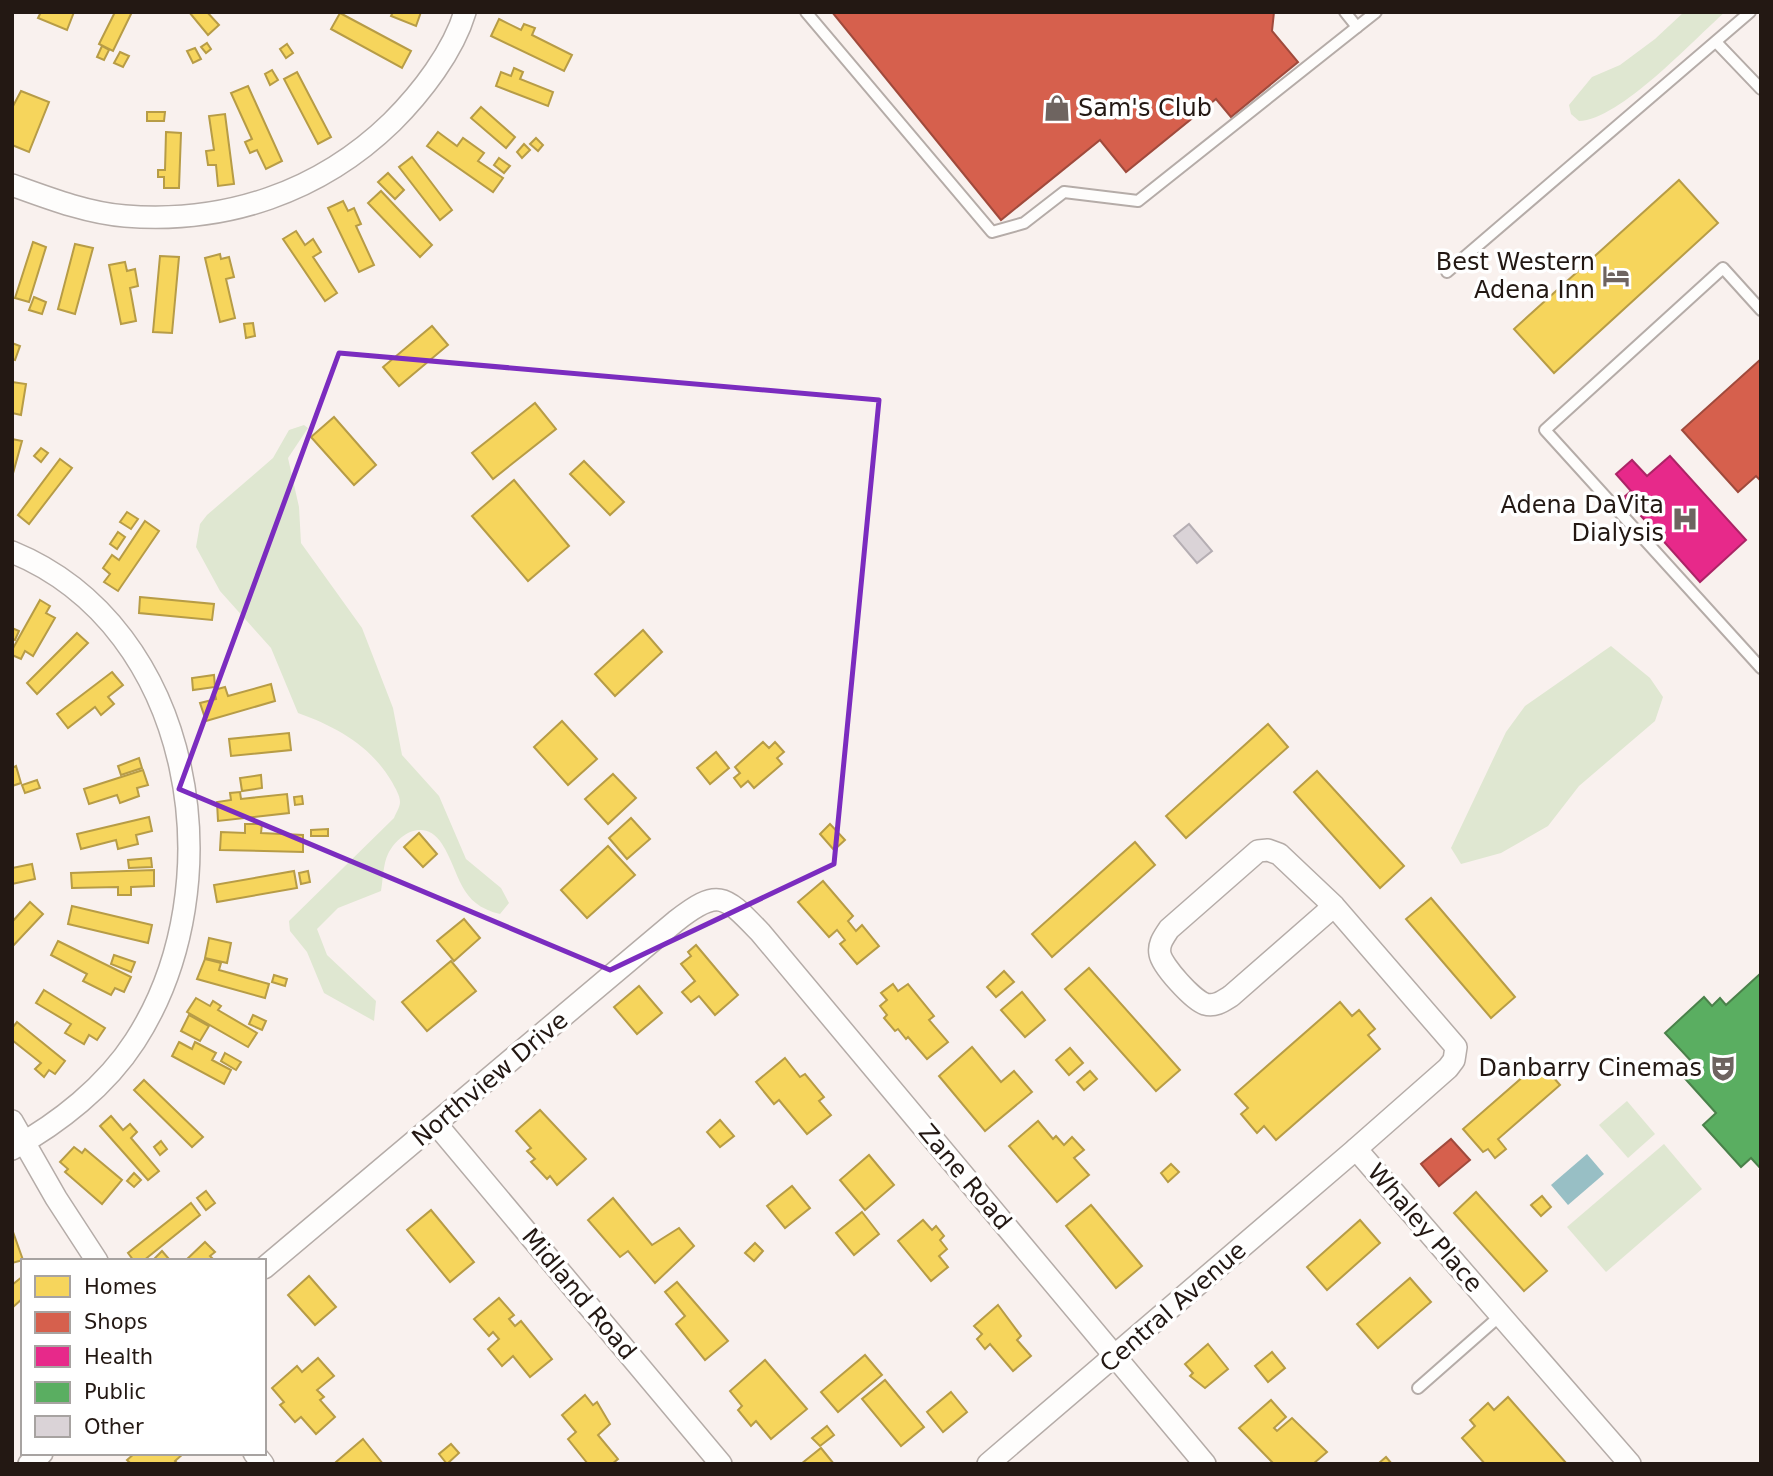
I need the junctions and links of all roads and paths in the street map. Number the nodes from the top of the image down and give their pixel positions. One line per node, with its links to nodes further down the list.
1 (465, 12): 9 (street)
2 (806, 12): 6 (lane)
3 (1345, 12): 6 (lane)
4 (1376, 12): 6 (lane)
5 (1750, 12): 7 (lane)
6 (1357, 27)
7 (1716, 42): 8 (lane); 10 (lane)
8 (1761, 89)
9 (12, 185)
10 (1447, 272)
11 (1761, 310): 13 (lane)
12 (12, 552): 18 (street)
13 (1761, 668)
14 (719, 897): 17 (street, Northview Drive); 23 (street, Zane Road)
15 (1334, 906): 15 (street, Whaley Place); 19 (street, Whaley Place)
16 (12, 1121): 18 (street)
17 (437, 1125): 21 (street, Northview Drive); 25 (street, Midland Road)
18 (18, 1146): 20 (street)
19 (1356, 1149): 22 (street, Whaley Place); 23 (street, Central Avenue)
20 (96, 1259)
21 (266, 1266)
22 (1501, 1315): 24 (lane); 28 (street, Whaley Place)
23 (1115, 1357): 26 (street, Central Avenue); 27 (street, Zane Road)
24 (1418, 1388)
25 (721, 1464)
26 (988, 1464)
27 (1205, 1464)
28 (1630, 1464)

